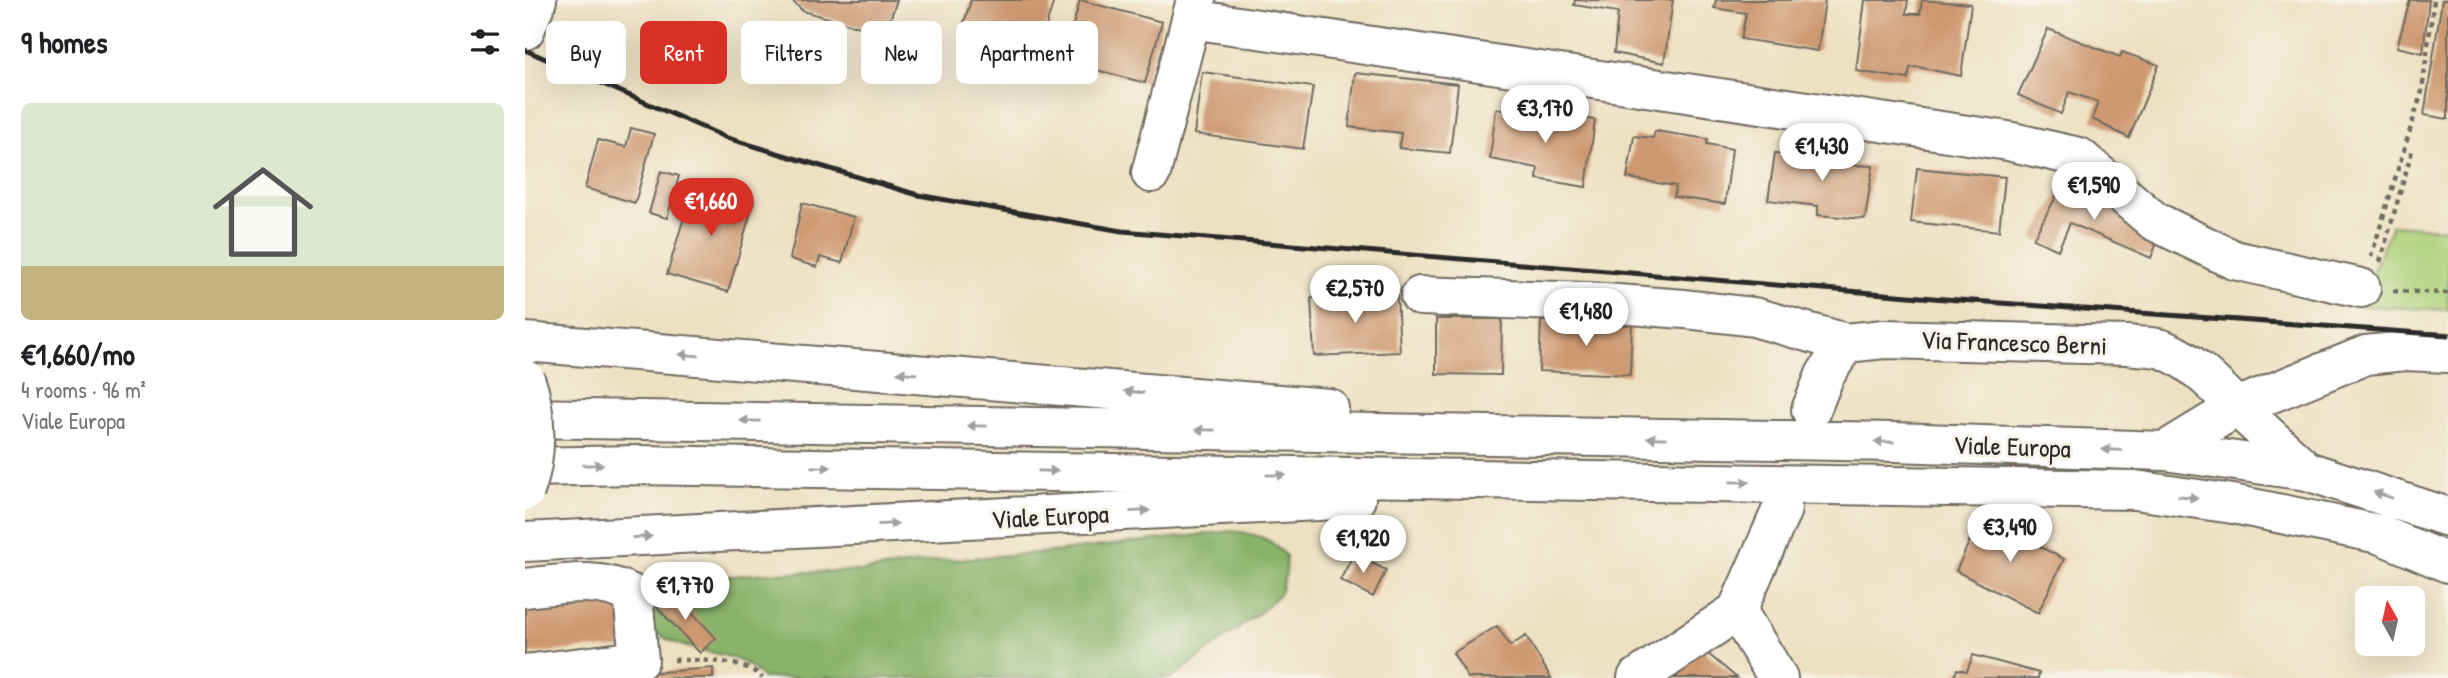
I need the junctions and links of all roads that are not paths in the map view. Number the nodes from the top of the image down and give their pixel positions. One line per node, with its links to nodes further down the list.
1 (537, 0): 3 (street)
2 (1194, 10): 4 (street); 5 (street)
3 (525, 30)
4 (1151, 173)
5 (2373, 289)
6 (1420, 296): 8 (street)
7 (532, 339): 14 (street, Viale Europa, one-way to 7)
8 (1846, 343): 11 (street, Via Francesco Berni); 12 (street)
9 (2448, 353): 11 (street)
10 (525, 379): 19 (street, bridge)
11 (2237, 407): 15 (street); 17 (street, Via Francesco Berni)
12 (1811, 410)
13 (525, 418): 14 (street, Viale Europa, one-way to 13)
14 (1567, 436): 15 (street, Viale Europa, one-way to 14)
15 (2165, 451): 17 (street, Viale Europa)
16 (525, 467): 18 (street, Viale Europa, one-way to 18)
17 (2307, 471): 21 (street, Viale Europa, one-way to 17)
18 (1574, 479): 22 (street, Viale Europa, one-way to 18); 23 (street, Viale Europa, one-way to 23)
19 (525, 491)
20 (1782, 509): 25 (street)
21 (2448, 517)
22 (525, 542)
23 (2448, 563)
24 (525, 588): 26 (street)
25 (1737, 611): 27 (street); 28 (street)
26 (525, 674)
27 (1637, 678)
28 (1778, 678)

